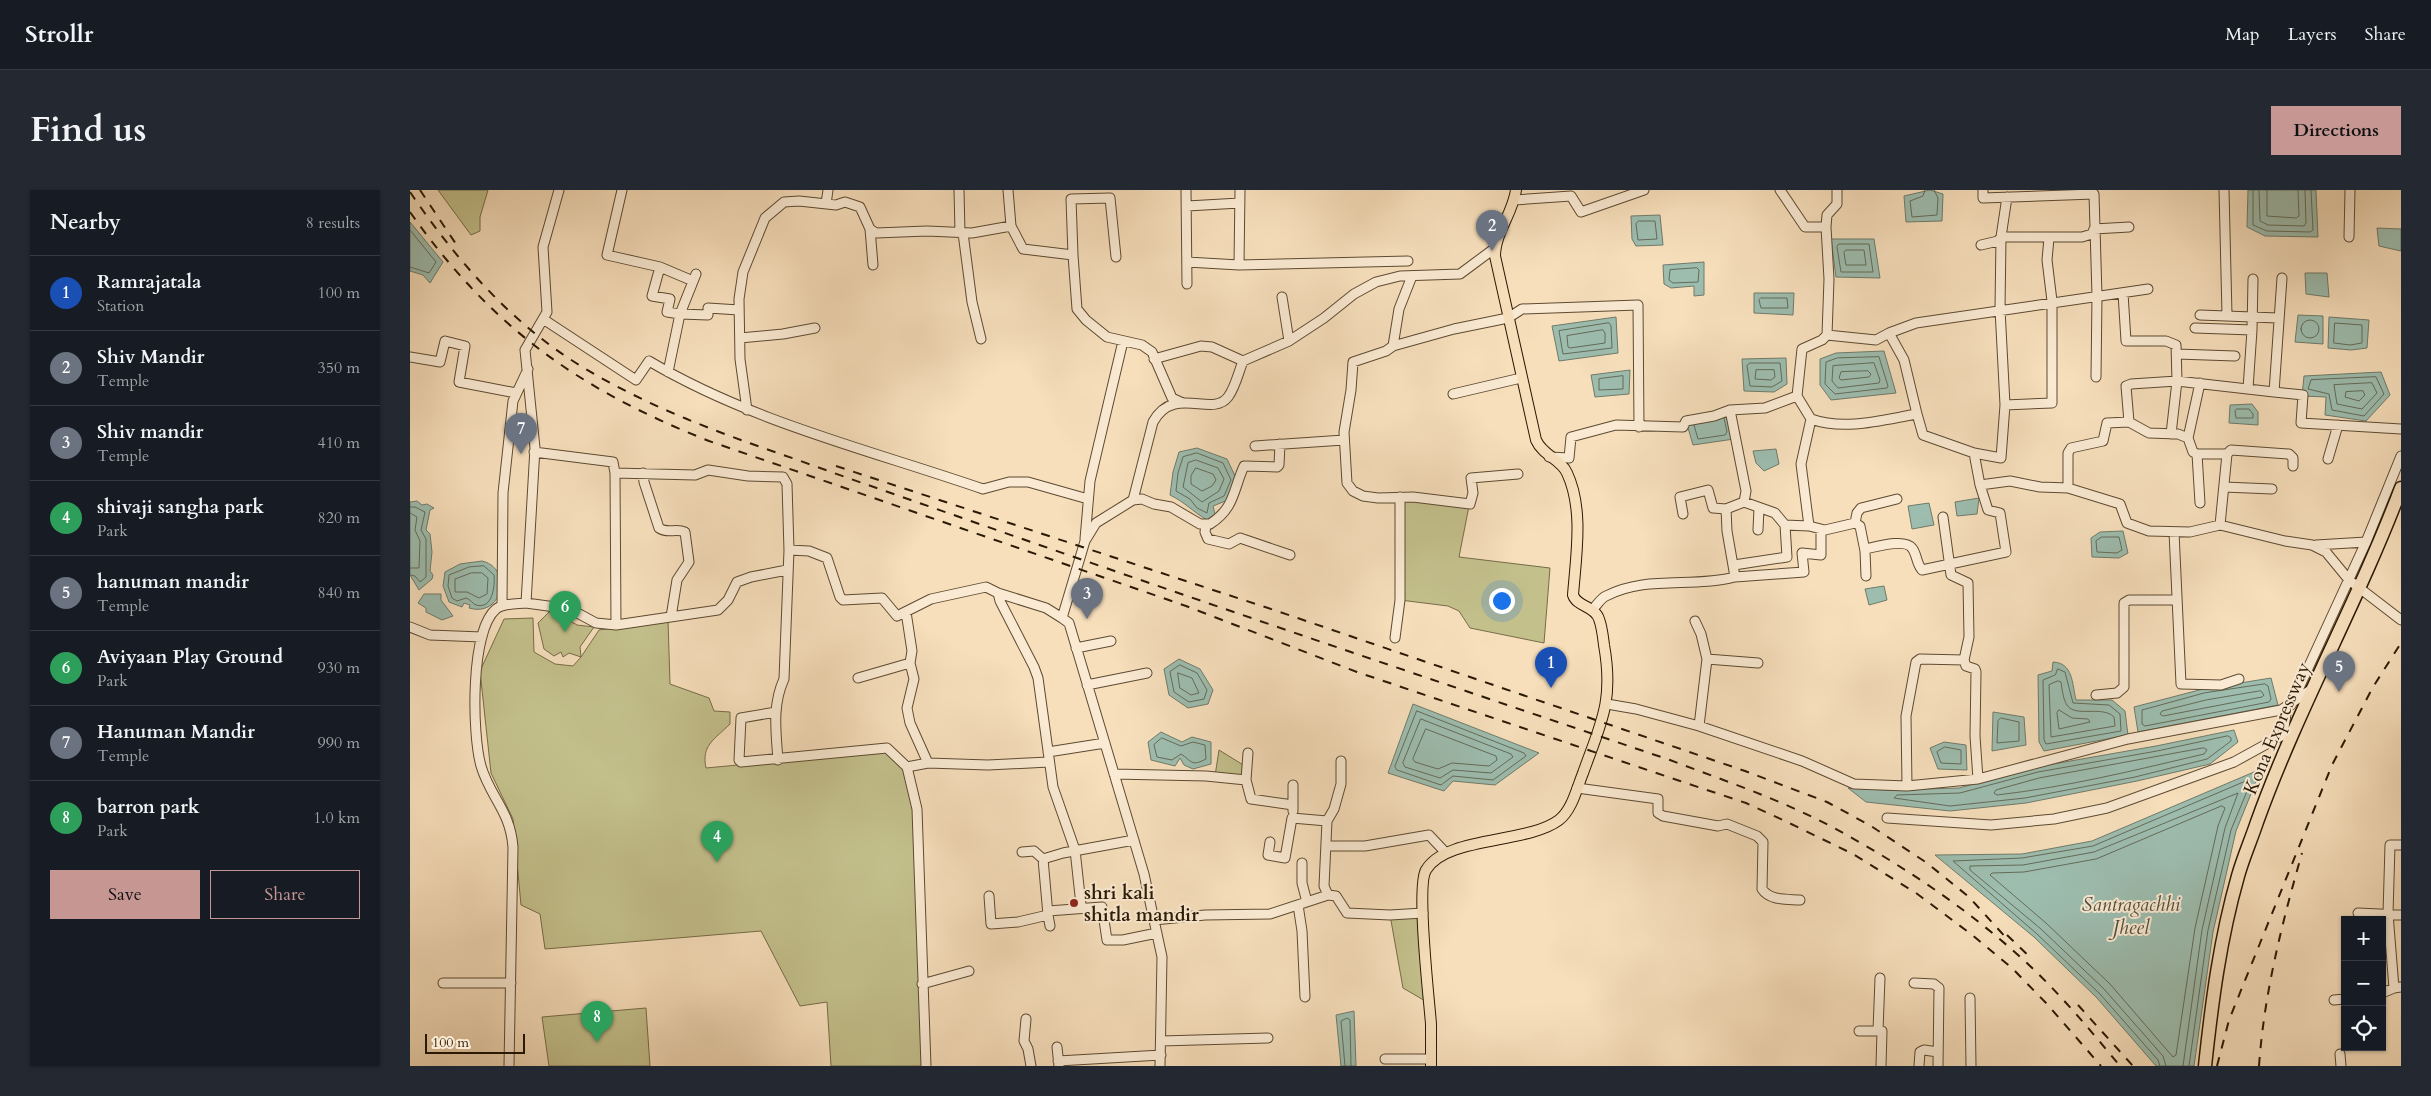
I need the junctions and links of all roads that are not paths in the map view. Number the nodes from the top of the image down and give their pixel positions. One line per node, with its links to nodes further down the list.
1 (559, 190): 55 (street)
2 (622, 190): 37 (street)
3 (828, 190): 18 (street)
4 (959, 190): 25 (street)
5 (1008, 190): 20 (street)
6 (1186, 190): 19 (street)
7 (1240, 190): 17 (street)
8 (1644, 190): 15 (street)
9 (1780, 190): 22 (street)
10 (1837, 190): 22 (street)
11 (1983, 190): 16 (street)
12 (2224, 190): 51 (street)
13 (2350, 190): 26 (street)
14 (1095, 194): 31 (street); 32 (street)
15 (1515, 195): 30 (main road)
16 (2007, 197): 24 (street); 27 (street)
17 (1240, 203): 19 (street); 36 (street)
18 (826, 204): 23 (street); 48 (street)
19 (1187, 206): 33 (street)
20 (1012, 226): 25 (street); 31 (street)
21 (2129, 226): 24 (street)
22 (1826, 227): 60 (street)
23 (870, 229): 25 (street); 35 (street)
24 (2094, 229): 28 (street); 44 (street)
25 (961, 233): 62 (street)
26 (2349, 236)
27 (2001, 237): 28 (street); 29 (street); 47 (street)
28 (2049, 238): 46 (street)
29 (1981, 245)
30 (1495, 248): 38 (street); 52 (main road)
31 (1073, 255): 64 (street)
32 (1116, 257)
33 (1187, 262): 36 (street); 41 (street)
34 (1408, 262): 36 (street)
35 (873, 265)
36 (1239, 265)
37 (660, 267): 49 (street); 49 (street)
38 (1412, 276): 63 (street); 65 (street)
39 (2282, 278): 54 (street)
40 (2253, 280): 53 (street)
41 (1187, 284)
42 (2148, 289): 43 (street)
43 (2123, 293): 44 (street); 66 (street)
44 (2098, 296): 46 (street); 73 (street)
45 (1282, 297): 63 (street)
46 (2052, 301): 47 (street); 83 (street)
47 (2000, 309): 59 (street); 83 (street)
48 (739, 310): 49 (street); 61 (street)
49 (680, 314): 72 (street)
50 (2200, 315): 51 (street)
51 (2227, 315): 53 (street)
52 (1508, 318): 65 (street); 74 (main road); 90 (street)
53 (2252, 318): 54 (street); 58 (street)
54 (2278, 318): 78 (street)
55 (543, 319): 71 (street); 72 (street)
56 (815, 328): 61 (street)
57 (2195, 328): 58 (street)
58 (2252, 330): 77 (street)
59 (1889, 333): 60 (street); 86 (street)
60 (1826, 335): 81 (street)
61 (740, 338): 84 (street)
62 (981, 339)
63 (1289, 341): 70 (street)
64 (1124, 342): 69 (street); 114 (street)
65 (1392, 346): 94 (street)
66 (2176, 354): 67 (street); 75 (street)
67 (2235, 356)
68 (410, 357): 79 (street)
69 (1154, 359): 70 (street); 82 (street)
70 (1243, 361): 82 (street)
71 (528, 368): 79 (street); 97 (street)
72 (668, 372): 84 (street)
73 (2096, 377)
74 (1521, 378): 80 (street); 102 (main road)
75 (2177, 380): 76 (street); 88 (street); 92 (street)
76 (2200, 383): 77 (street); 93 (street)
77 (2248, 389): 78 (street)
78 (2274, 392): 89 (street)
79 (516, 393): 147 (street)
80 (1453, 394)
81 (1797, 396): 85 (street); 87 (street)
82 (1183, 403): 116 (street)
83 (2005, 405): 98 (street)
84 (747, 410): 114 (street)
85 (1730, 410): 90 (street); 117 (street)
86 (1917, 414): 87 (street); 98 (street)
87 (1810, 419): 128 (street)
88 (2129, 422): 92 (street); 110 (street)
89 (2338, 425): 91 (street); 103 (street)
90 (1639, 427): 102 (street)
91 (2401, 429)
92 (2171, 434): 93 (street)
93 (2188, 438): 99 (street)
94 (1344, 440): 95 (street); 113 (street)
95 (1280, 444): 96 (street); 125 (street)
96 (1255, 446)
97 (534, 452): 105 (street); 146 (street)
98 (1974, 453): 108 (street)
99 (2197, 454): 100 (street); 118 (street)
100 (2227, 454): 104 (street); 109 (street)
101 (2401, 456): 132 (street)
102 (1549, 457): 148 (main road)
103 (2328, 459)
104 (2293, 466)
105 (616, 473): 106 (street); 154 (street)
106 (643, 473): 136 (street); 150 (street)
107 (1518, 474): 113 (street)
108 (1980, 485): 110 (street); 139 (street)
109 (2224, 487): 112 (street); 127 (street)
110 (2068, 488): 131 (street)
111 (2401, 488): 143 (highway, Kona Expressway)
112 (2272, 489)
113 (1400, 498): 157 (street)
114 (1088, 499): 134 (street)
115 (1897, 499): 124 (street)
116 (1133, 500): 125 (street); 134 (street)
117 (1744, 502): 119 (street); 121 (street)
118 (2200, 503)
119 (1759, 508): 126 (street); 130 (street)
120 (2401, 508): 143 (highway, Kona Expressway)
121 (1726, 509): 122 (street); 138 (street)
122 (1683, 514)
123 (1943, 516): 139 (street)
124 (1855, 523): 129 (street); 135 (street)
125 (1206, 525): 137 (street)
126 (1785, 525): 128 (street); 138 (street)
127 (2220, 525): 131 (street); 133 (street)
128 (1809, 526): 129 (street)
129 (1821, 529): 142 (street)
130 (1758, 530)
131 (2174, 532): 145 (street)
132 (2366, 542): 133 (street); 143 (street)
133 (2312, 545): 143 (street)
134 (1083, 549): 152 (street)
135 (1865, 549): 139 (street); 141 (street)
136 (789, 550): 140 (street); 149 (street)
137 (1290, 554)
138 (1734, 565): 142 (street)
139 (1948, 565): 161 (street)
140 (787, 570): 150 (street); 172 (street)
141 (1866, 576)
142 (1735, 577): 148 (street)
143 (2357, 587): 151 (street); 168 (highway, Kona Expressway); 171 (street); 190 (highway, Kona Expressway)
144 (998, 594): 149 (street); 152 (street); 176 (street)
145 (2176, 600): 166 (street); 169 (street)
146 (526, 603): 147 (street); 154 (street)
147 (502, 605): 156 (street)
148 (1593, 609): 170 (main road)
149 (906, 612): 162 (street)
150 (671, 617): 154 (street)
151 (2400, 617)
152 (1062, 618): 159 (street)
153 (1695, 621): 160 (street)
154 (616, 625)
155 (410, 627): 156 (street)
156 (482, 637): 217 (street)
157 (1395, 638)
158 (1111, 641): 159 (street)
159 (1076, 648): 167 (street)
160 (1707, 659): 163 (street); 173 (street)
161 (1964, 660): 182 (street); 185 (street)
162 (910, 663): 165 (street); 179 (street)
163 (1758, 663)
164 (1148, 673): 167 (street)
165 (858, 678)
166 (2240, 679)
167 (1087, 685): 174 (street)
168 (2313, 687): 171 (street); 190 (highway, Kona Expressway)
169 (2096, 695)
170 (1607, 704): 173 (street); 186 (main road)
171 (2289, 706): 182 (street); 189 (street)
172 (776, 712): 177 (street); 177 (street)
173 (1699, 726): 185 (street)
174 (1105, 743): 176 (street); 181 (street)
175 (1248, 753): 183 (street)
176 (1049, 757): 179 (street); 196 (street)
177 (778, 760): 180 (street)
178 (1341, 761): 191 (street)
179 (928, 763): 180 (street)
180 (907, 766): 219 (street)
181 (1114, 774): 183 (street); 192 (street)
182 (1978, 779): 185 (street)
183 (1246, 780): 187 (street)
184 (1294, 785): 187 (street)
185 (1907, 786)
186 (1577, 788): 198 (main road); 203 (street)
187 (1293, 805): 188 (street)
188 (1292, 818): 191 (street); 193 (street)
189 (1886, 818)
190 (2258, 818): 245 (highway, Kona Expressway)
191 (1327, 821): 195 (street)
192 (1134, 840): 196 (street); 211 (street)
193 (1270, 842)
194 (2401, 845): 209 (street)
195 (1326, 846): 198 (street); 201 (street)
196 (1076, 850): 199 (street); 205 (street)
197 (1022, 852): 199 (street)
198 (1446, 853): 207 (main road)
199 (1043, 859): 206 (street)
200 (1302, 863): 204 (street)
201 (1328, 895): 204 (street); 207 (street)
202 (989, 896): 206 (street)
203 (1800, 900)
204 (1303, 903): 211 (street); 221 (street)
205 (1080, 905)
206 (1048, 913): 212 (street); 213 (street)
207 (1423, 913): 236 (main road)
208 (2358, 913): 209 (street)
209 (2388, 914): 210 (street); 220 (street)
210 (2401, 915)
211 (1154, 920): 213 (street)
212 (1050, 926)
213 (1157, 933): 229 (street)
214 (969, 971): 219 (street)
215 (1880, 978): 227 (street)
216 (443, 983): 217 (street)
217 (511, 983): 237 (street)
218 (1914, 983): 231 (street)
219 (922, 984): 238 (street)
220 (2397, 987)
221 (1305, 997)
222 (1970, 998): 244 (street)
223 (2341, 999): 224 (street)
224 (2334, 1000)
225 (1026, 1019): 239 (street)
226 (1859, 1031): 227 (street)
227 (1878, 1031): 241 (street)
228 (1268, 1038): 229 (street)
229 (1161, 1041): 232 (street)
230 (1057, 1047): 235 (street)
231 (1938, 1052): 242 (street); 243 (street)
232 (1161, 1054): 235 (street); 240 (street)
233 (2340, 1054): 246 (street)
234 (1385, 1059): 236 (street)
235 (1059, 1063)
236 (1431, 1063)
237 (509, 1066)
238 (926, 1066)
239 (1031, 1066)
240 (1160, 1066)
241 (1881, 1066)
242 (1919, 1066)
243 (1938, 1066)
244 (1971, 1066)
245 (2205, 1066)
246 (2341, 1066)

